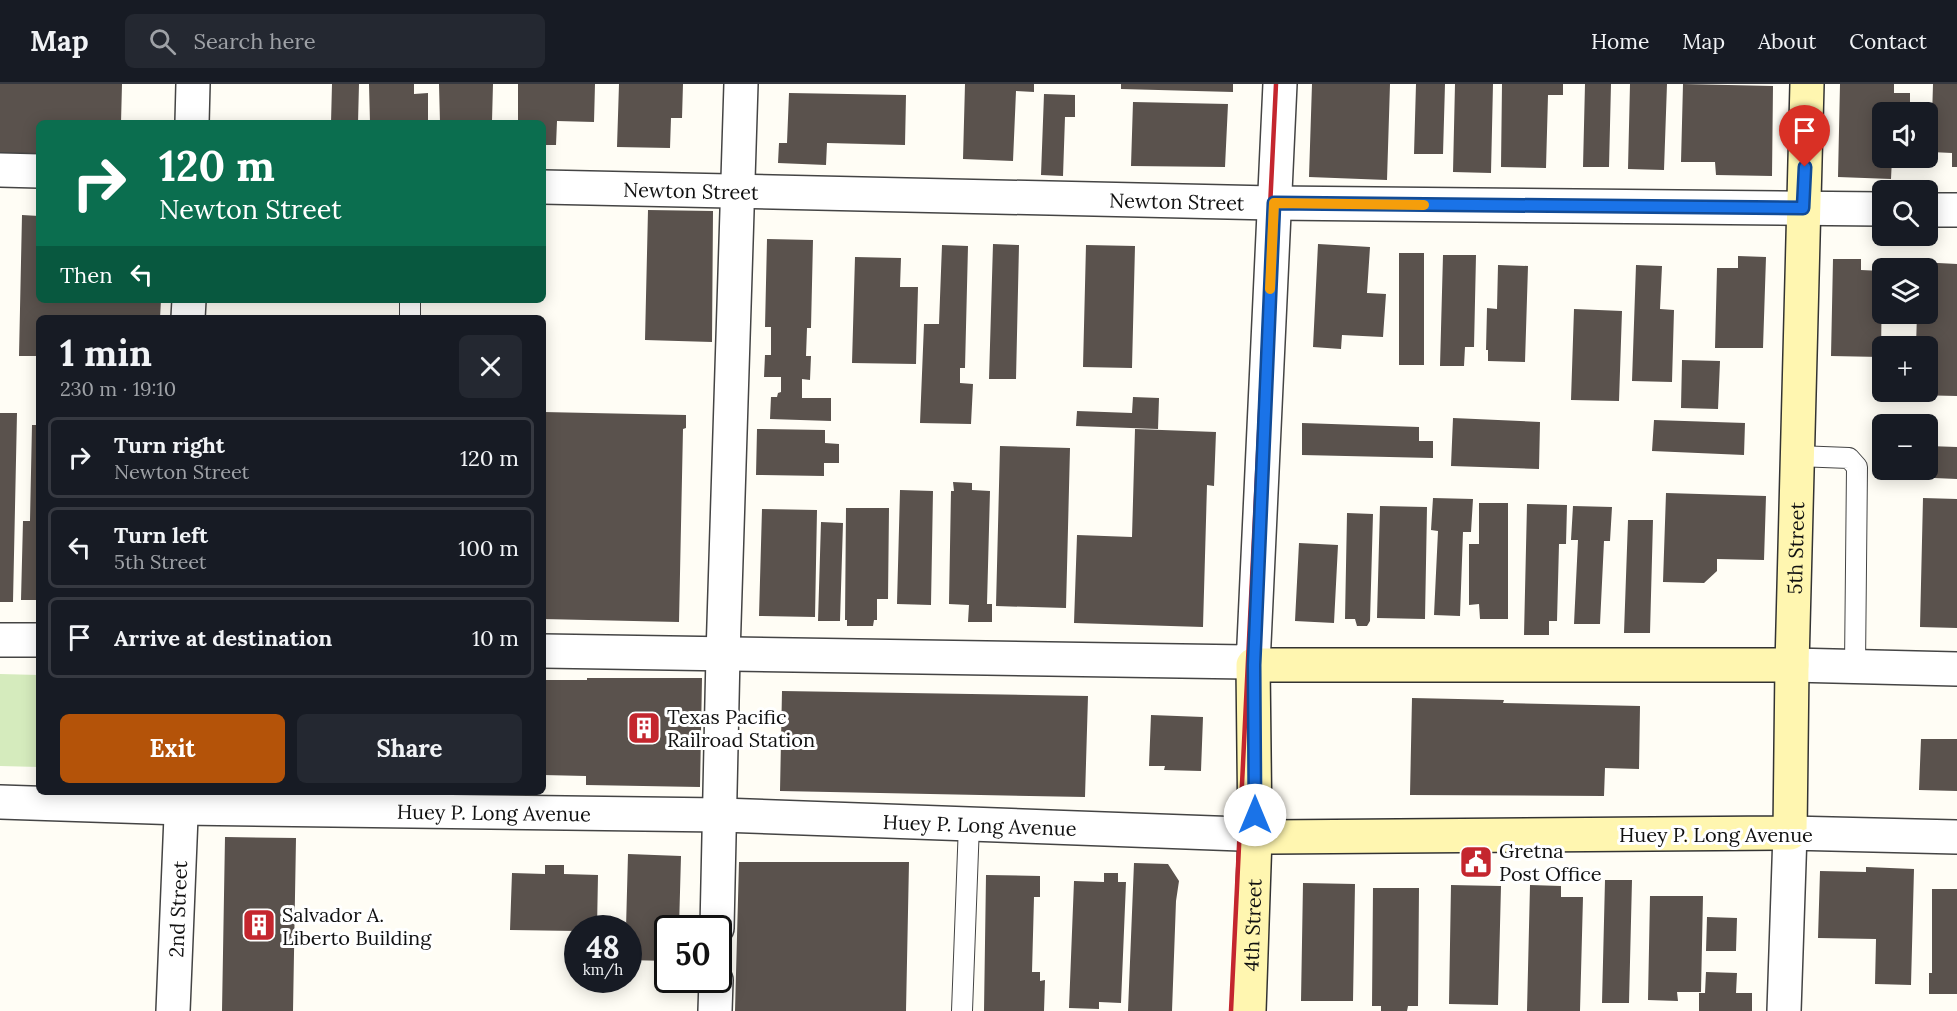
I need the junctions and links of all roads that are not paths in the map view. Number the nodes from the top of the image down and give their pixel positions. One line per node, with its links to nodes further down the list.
1 (193, 84): 5 (street)
2 (741, 84): 9 (street)
3 (1280, 84): 10 (street, 4th Street)
4 (1807, 84): 11 (main road, 5th Street)
5 (192, 120)
6 (0, 170): 7 (street)
7 (36, 171)
8 (546, 187): 9 (street, Newton Street)
9 (737, 192): 10 (street, Newton Street); 19 (street)
10 (1274, 203): 11 (street, Newton Street); 20 (street, 4th Street)
11 (1803, 208): 12 (street, Newton Street); 15 (main road, 5th Street)
12 (1872, 209)
13 (1938, 210): 14 (street)
14 (1957, 210)
15 (1797, 456): 21 (main road, 5th Street); 22 (lane)
16 (0, 640): 17 (street)
17 (36, 640)
18 (546, 651): 19 (street)
19 (723, 655): 20 (street); 26 (street)
20 (1254, 665): 21 (main road); 29 (main road, 4th Street)
21 (1792, 665): 22 (street); 28 (main road, 5th Street)
22 (1855, 666): 23 (street)
23 (1957, 669)
24 (182, 800): 25 (street, Huey P. Long Avenue); 26 (street, Huey P. Long Avenue); 33 (street, 2nd Street)
25 (0, 802)
26 (720, 815): 27 (street, Huey P. Long Avenue); 31 (street)
27 (969, 824): 29 (street, Huey P. Long Avenue); 35 (lane)
28 (1790, 833): 29 (main road, Huey P. Long Avenue); 30 (street, Huey P. Long Avenue); 37 (street, 5th Street)
29 (1255, 837): 36 (main road, 4th Street)
30 (1957, 837)
31 (717, 915)
32 (716, 993): 34 (street)
33 (173, 1011)
34 (715, 1011)
35 (962, 1011)
36 (1249, 1011)
37 (1784, 1011)

